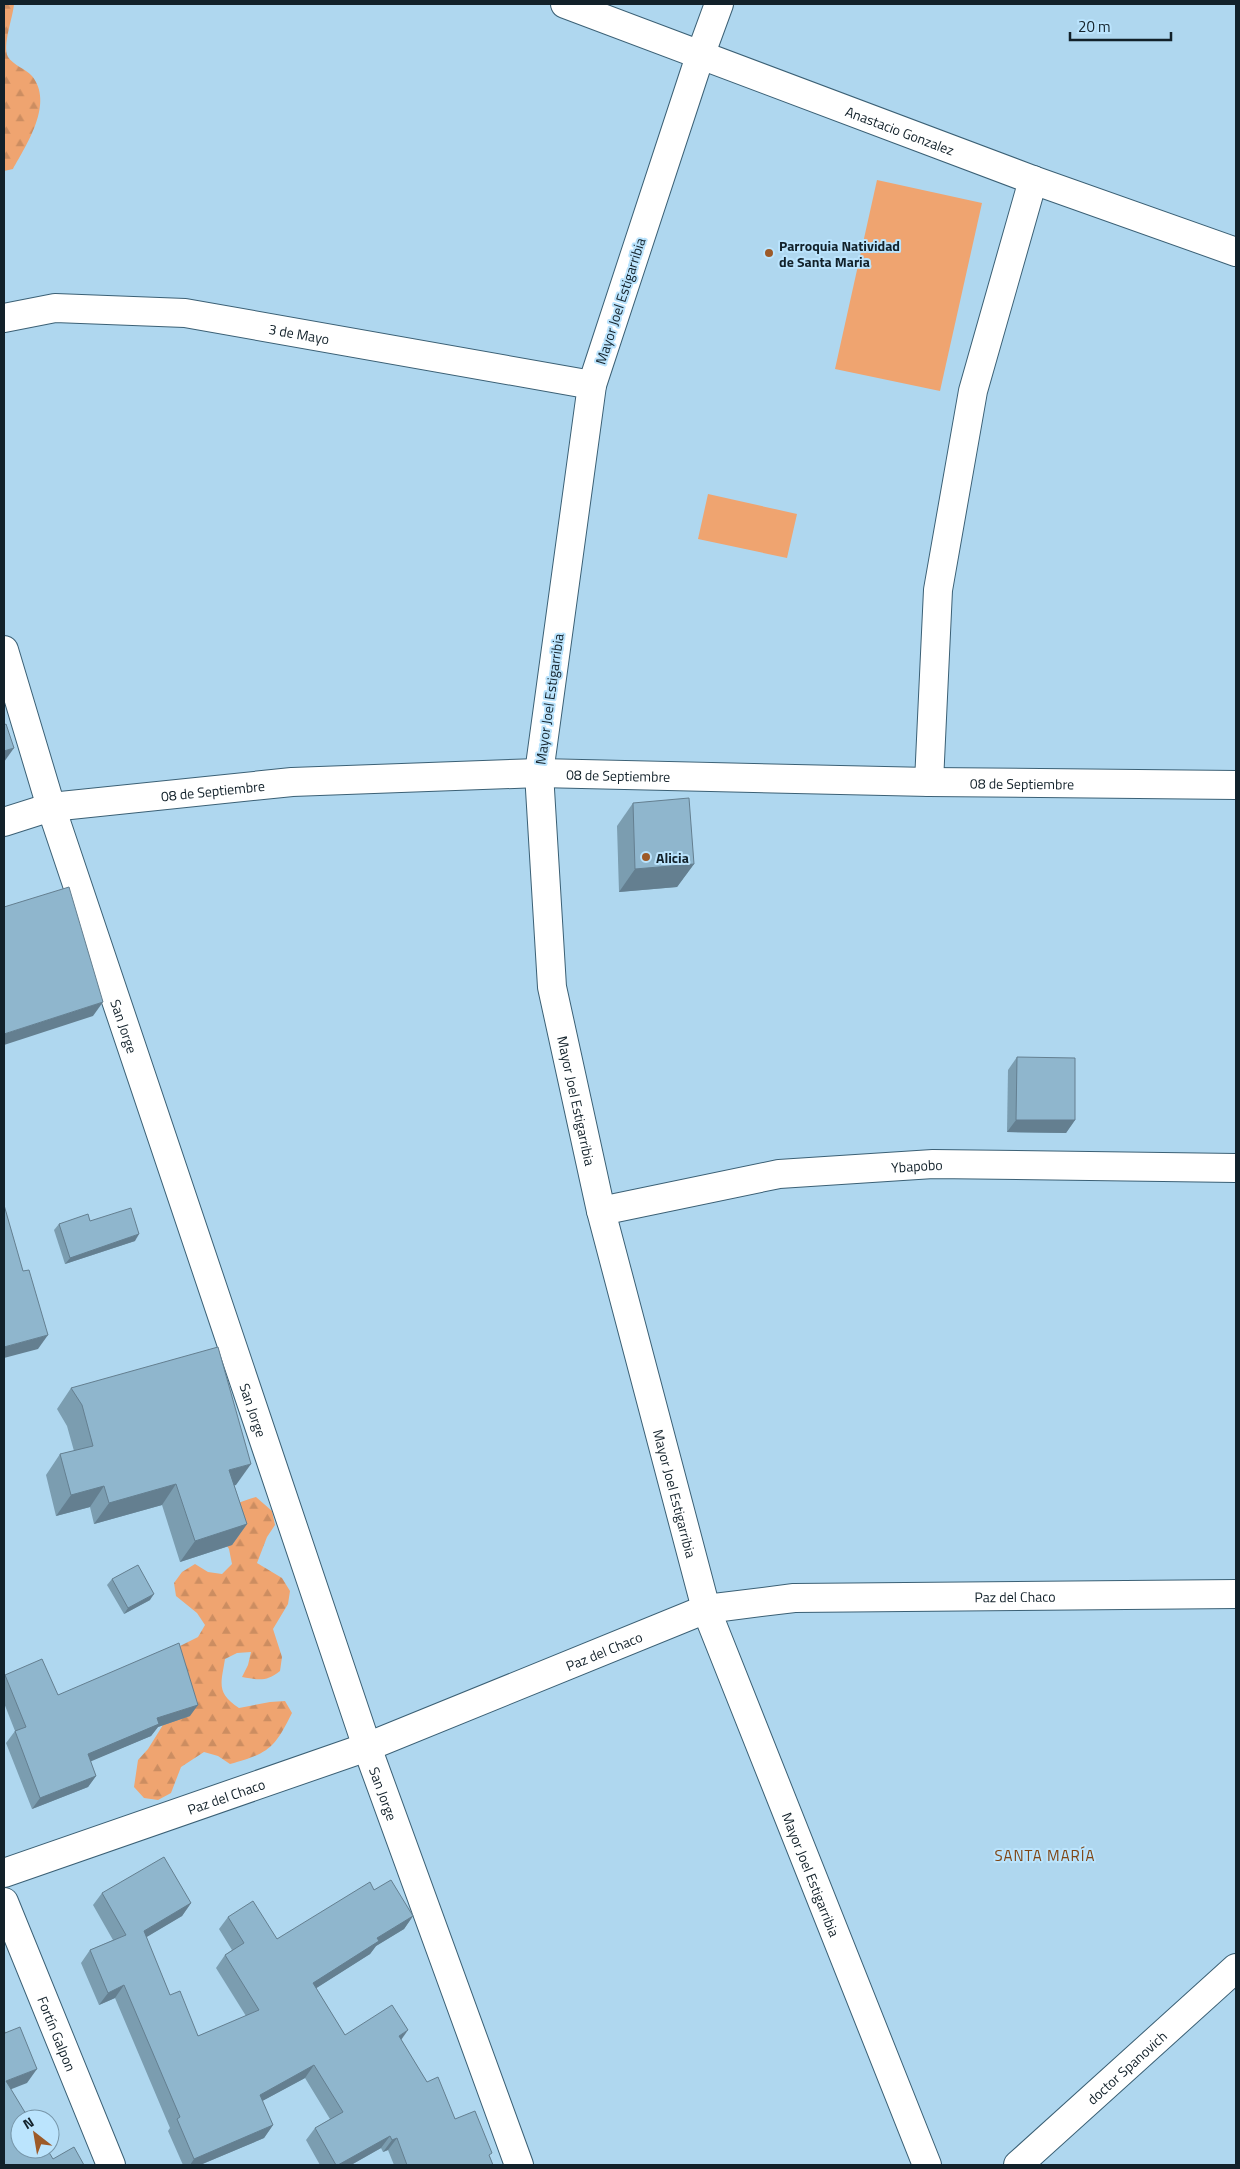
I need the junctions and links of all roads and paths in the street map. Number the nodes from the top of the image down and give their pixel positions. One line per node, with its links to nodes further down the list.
1 (565, 4): 3 (street, Anastacio Gonzalez)
2 (719, 4): 3 (street, Mayor Joel Estigarribia)
3 (700, 56): 4 (street, Anastacio Gonzalez); 7 (street, Mayor Joel Estigarribia)
4 (1033, 180): 5 (street, Anastacio Gonzalez); 10 (street)
5 (1236, 252)
6 (4, 318): 7 (street, 3 de Mayo)
7 (592, 385): 9 (street, Mayor Joel Estigarribia)
8 (4, 650): 12 (street, San Jorge)
9 (538, 773): 10 (street, 08 de Septiembre); 12 (street, 08 de Septiembre); 15 (street, Mayor Joel Estigarribia)
10 (929, 782): 11 (street, 08 de Septiembre)
11 (1236, 785)
12 (51, 808): 13 (street, 08 de Septiembre); 18 (street, San Jorge)
13 (4, 822)
14 (1236, 1168): 15 (street, Ybapobo)
15 (602, 1211): 17 (street, Mayor Joel Estigarribia)
16 (1236, 1594): 17 (street, Paz del Chaco)
17 (706, 1610): 18 (street, Paz del Chaco); 24 (street, Mayor Joel Estigarribia)
18 (367, 1747): 19 (street, Paz del Chaco); 23 (street, San Jorge)
19 (4, 1873)
20 (4, 1902): 22 (street, Fortín Galpon)
21 (1236, 1968): 25 (street, doctor Spanovich)
22 (111, 2165)
23 (519, 2165)
24 (927, 2165)
25 (1018, 2165)

